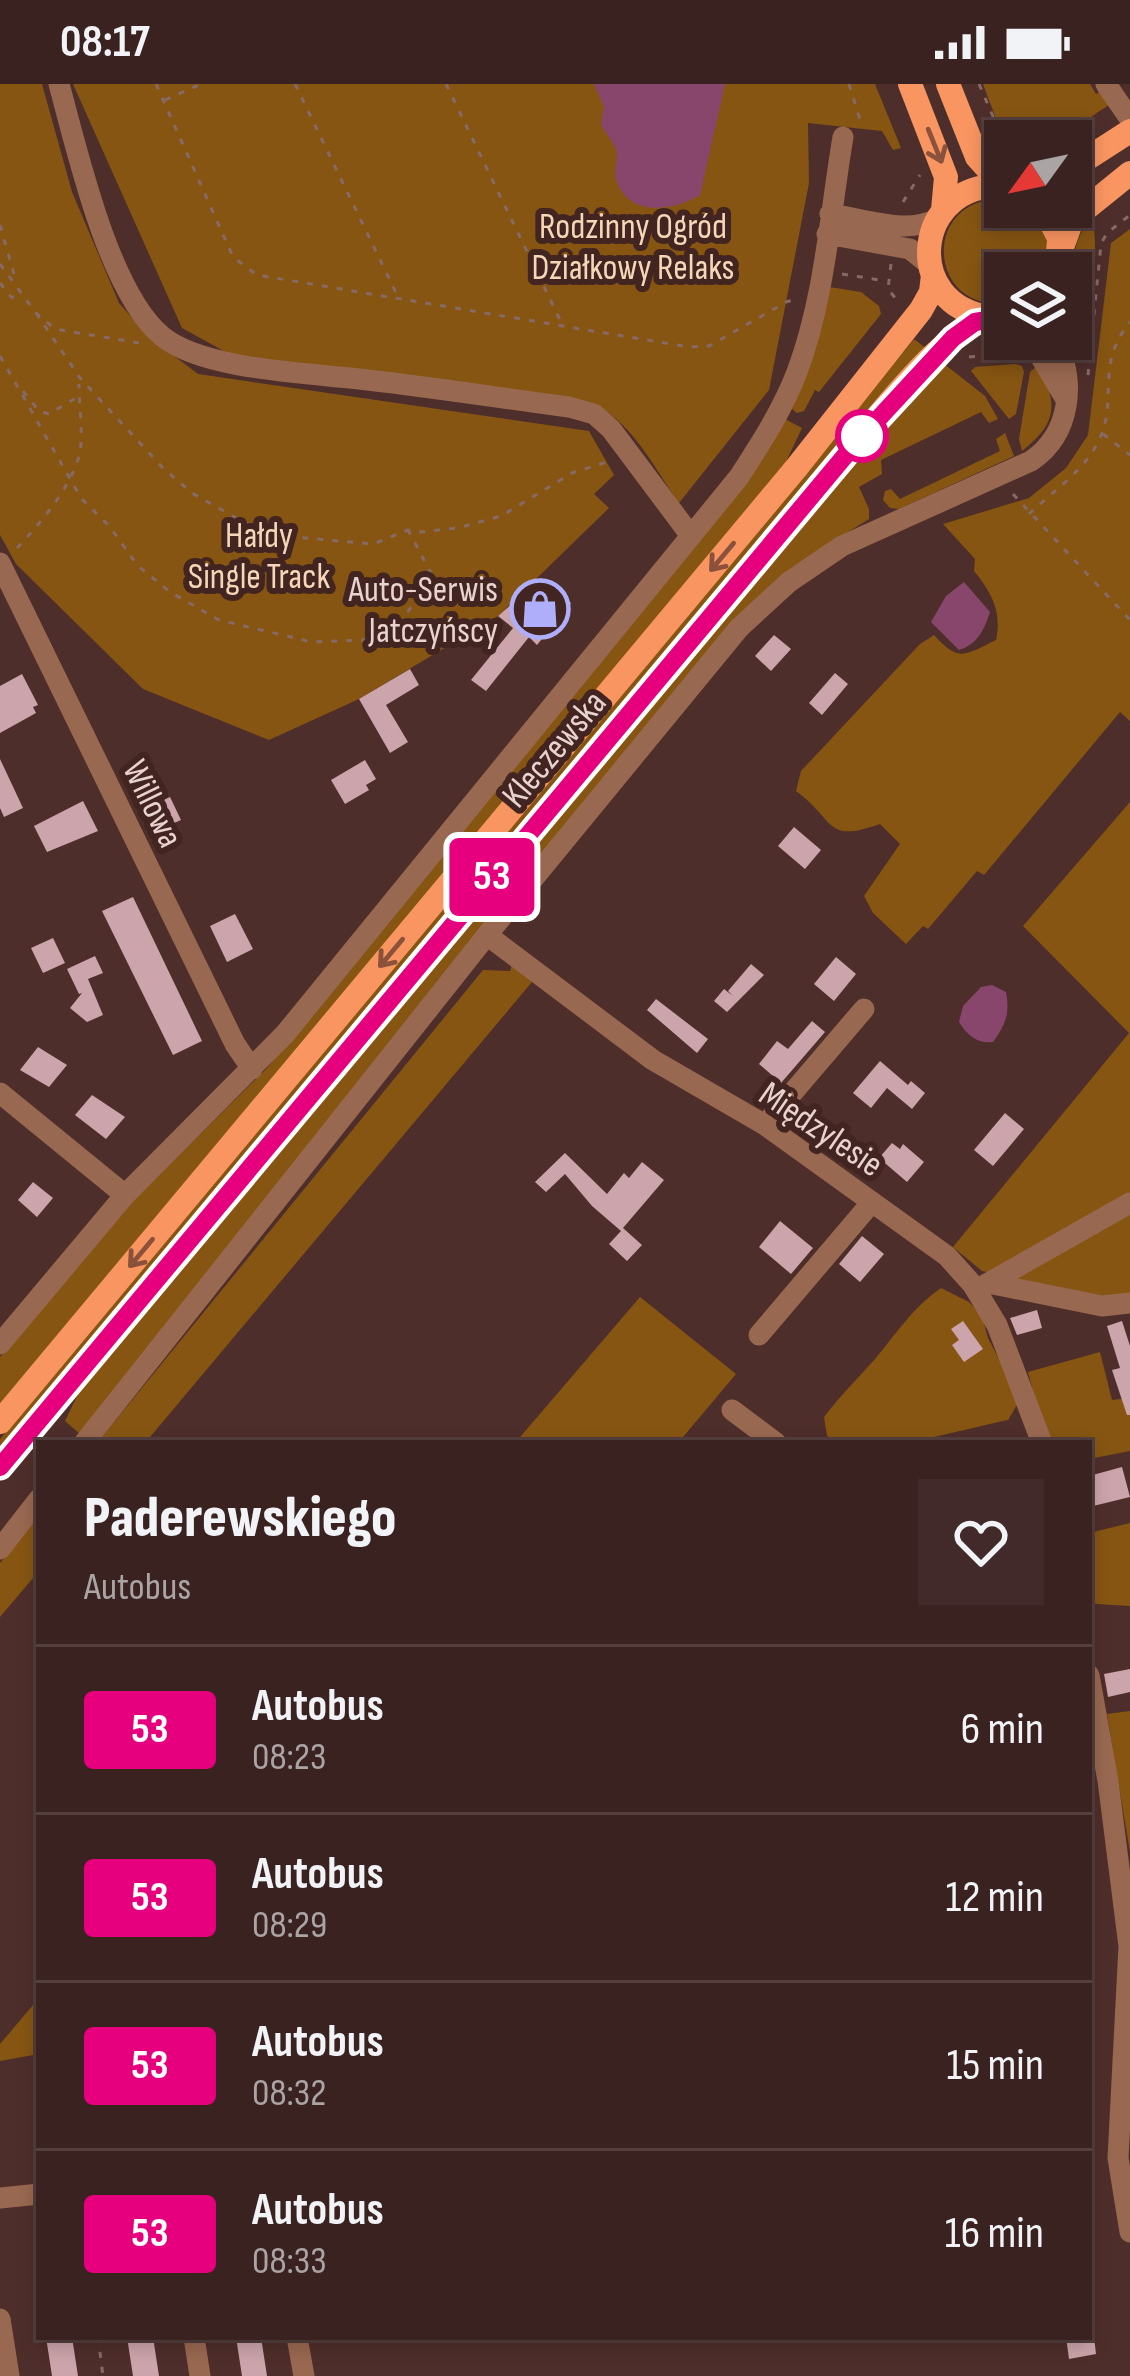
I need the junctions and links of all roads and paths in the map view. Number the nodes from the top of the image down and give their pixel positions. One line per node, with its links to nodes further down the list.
1 (59, 84): 46 (street)
2 (156, 84): 11 (path)
3 (201, 84): 11 (path)
4 (296, 84): 31 (path)
5 (446, 84): 37 (path)
6 (849, 84): 15 (path)
7 (910, 84): 20 (main road, Kleczewska, one-way to 20)
8 (948, 84): 17 (main road)
9 (980, 84): 13 (path)
10 (1106, 84): 12 (street)
11 (163, 100): 31 (path)
12 (1130, 119)
13 (995, 120)
14 (1130, 131): 16 (main road)
15 (843, 136): 21 (street, Kleczewska)
16 (1092, 155)
17 (984, 165)
18 (1130, 173): 23 (main road)
19 (984, 190): 20 (main road)
20 (940, 214): 21 (street); 25 (main road, Kleczewska)
21 (829, 224): 25 (street); 26 (street, Kleczewska)
22 (0, 225): 29 (path)
23 (1062, 252)
24 (0, 264): 29 (path)
25 (931, 270): 34 (main road); 68 (main road, Kleczewska, one-way to 68)
26 (823, 271): 27 (path); 32 (street, Kleczewska)
27 (888, 281)
28 (0, 283): 30 (path)
29 (17, 286): 30 (path)
30 (26, 298): 33 (path)
31 (400, 301): 37 (path)
32 (816, 305): 37 (path); 52 (street, Kleczewska)
33 (36, 313): 38 (path); 42 (path)
34 (984, 316)
35 (984, 321): 72 (main road, Kleczewska)
36 (1130, 322): 45 (path)
37 (564, 328)
38 (145, 343)
39 (0, 356): 43 (path)
40 (1042, 360): 44 (street)
41 (1063, 360): 44 (street)
42 (79, 381): 43 (path); 49 (path); 51 (path)
43 (16, 383): 49 (path)
44 (1065, 398): 48 (street)
45 (1102, 433): 47 (path); 50 (path)
46 (630, 454): 51 (path); 52 (street)
47 (1130, 455)
48 (1002, 474): 50 (path); 55 (street)
49 (68, 477): 51 (path); 53 (path)
50 (1030, 514): 54 (path)
51 (408, 530)
52 (691, 536): 57 (street, Kleczewska)
53 (0, 564): 57 (street, Willowa)
54 (1130, 620)
55 (487, 935): 59 (street, Międzylesie); 69 (street)
56 (864, 1010): 59 (street)
57 (253, 1069): 60 (street, Kleczewska)
58 (0, 1093): 60 (street)
59 (765, 1125): 61 (street, Międzylesie)
60 (125, 1195): 66 (street, Kleczewska)
61 (872, 1202): 63 (street, Międzylesie); 65 (street)
62 (1130, 1203): 63 (street)
63 (982, 1286): 64 (street); 71 (street, Międzylesie)
64 (1130, 1303)
65 (759, 1335)
66 (0, 1344)
67 (732, 1410): 70 (street)
68 (0, 1422)
69 (86, 1440)
70 (772, 1440)
71 (1041, 1440)
72 (0, 1467)
73 (36, 1503): 74 (street)
74 (0, 1549)
75 (1092, 1692): 78 (street)
76 (36, 2194): 77 (street)
77 (0, 2198)
78 (1130, 2232)
79 (0, 2319): 83 (street)
80 (98, 2340): 84 (path)
81 (194, 2340): 85 (street)
82 (298, 2340): 86 (street)
83 (9, 2376)
84 (103, 2376)
85 (200, 2376)
86 (304, 2376)

